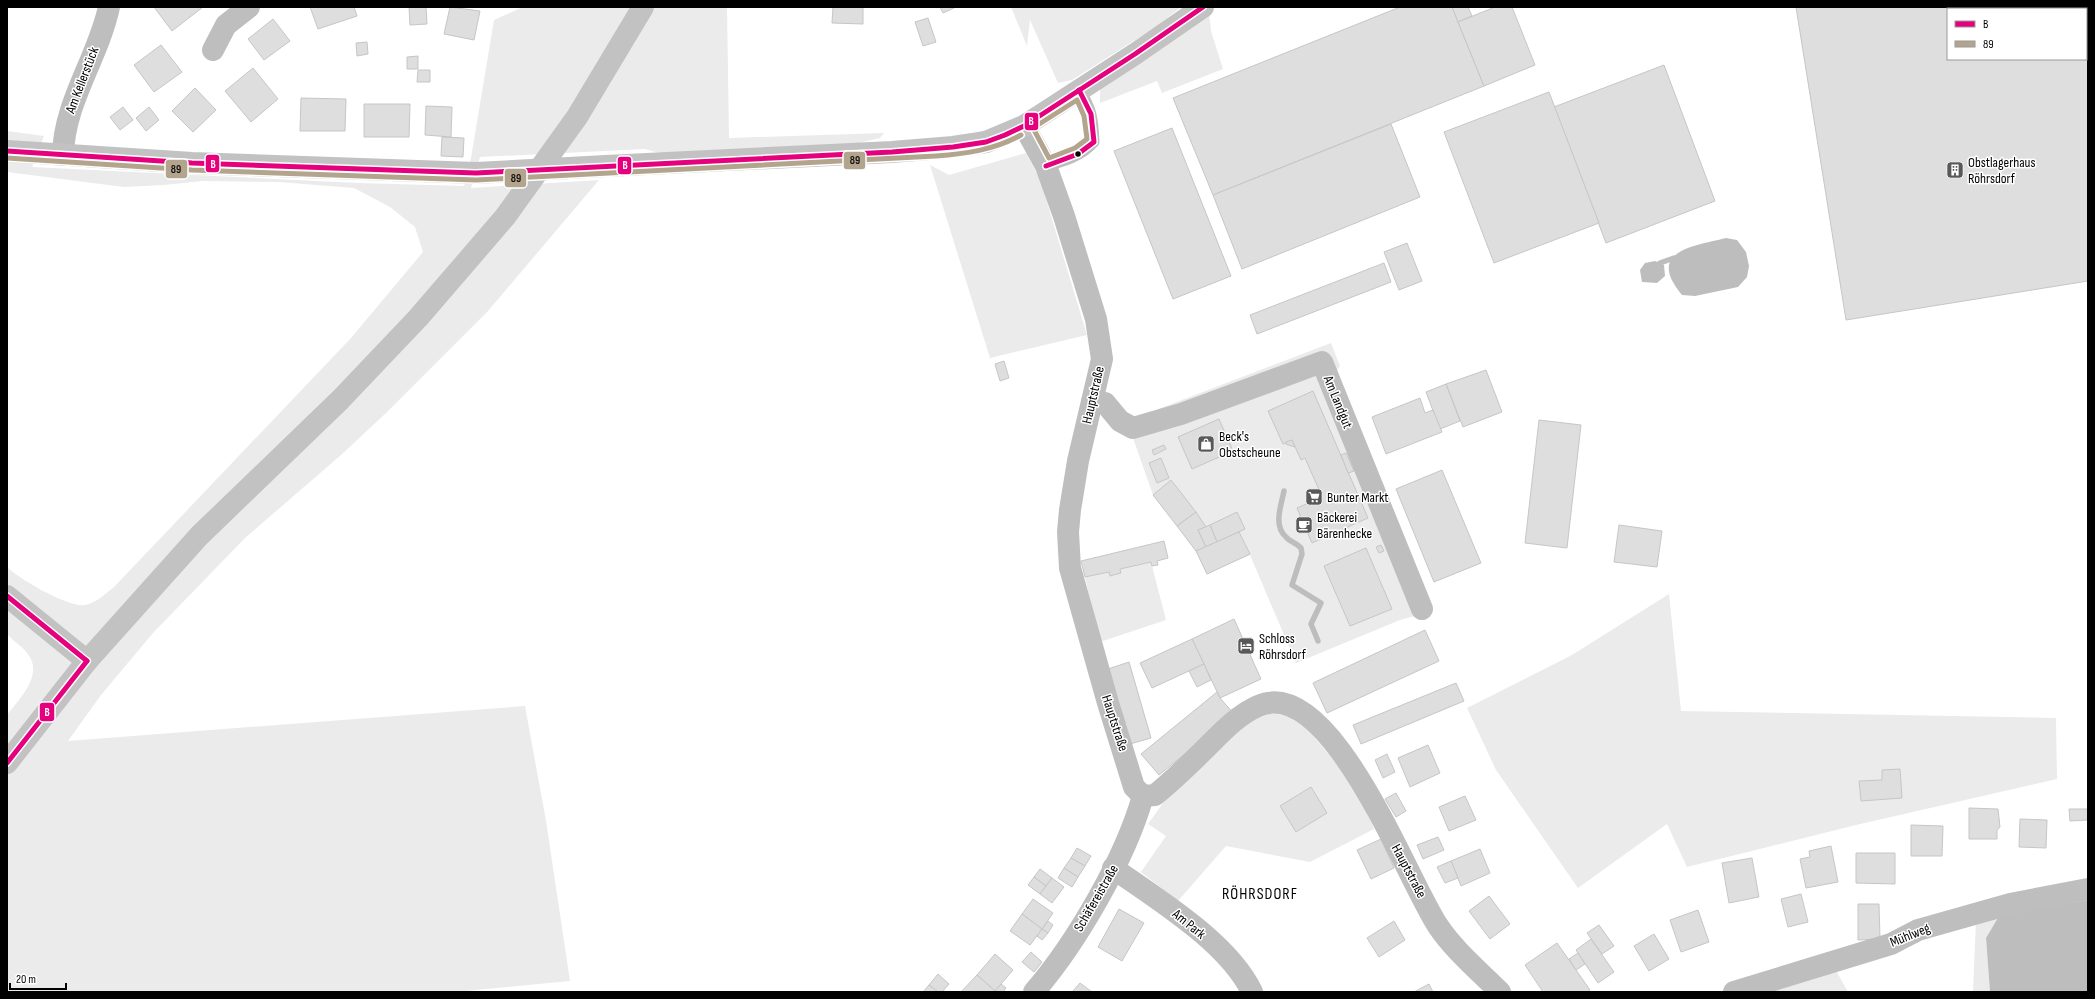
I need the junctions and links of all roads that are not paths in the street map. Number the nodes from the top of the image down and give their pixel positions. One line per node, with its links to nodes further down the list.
1 (109, 7): 9 (street, Am Kellerstück)
2 (249, 7): 5 (street)
3 (643, 7): 14 (street)
4 (1203, 7): 6 (street)
5 (213, 50)
6 (1079, 90): 7 (street); 10 (lane)
7 (1024, 126): 9 (street, bridge); 10 (street, Hauptstraße)
8 (7, 151): 9 (street)
9 (63, 155)
10 (1046, 166): 11 (street, Hauptstraße)
11 (1092, 402): 13 (street, Am Landgut); 16 (street, Hauptstraße)
12 (7, 596): 14 (street)
13 (1422, 609)
14 (86, 661): 15 (street)
15 (7, 763)
16 (1143, 796): 17 (street, Schäfereistraße); 21 (street, Hauptstraße)
17 (1113, 868): 19 (street, Schäfereistraße); 20 (street, Am Park)
18 (2088, 889): 22 (street, Mühlweg)
19 (1034, 992)
20 (1252, 992)
21 (1500, 992)
22 (1734, 992)

